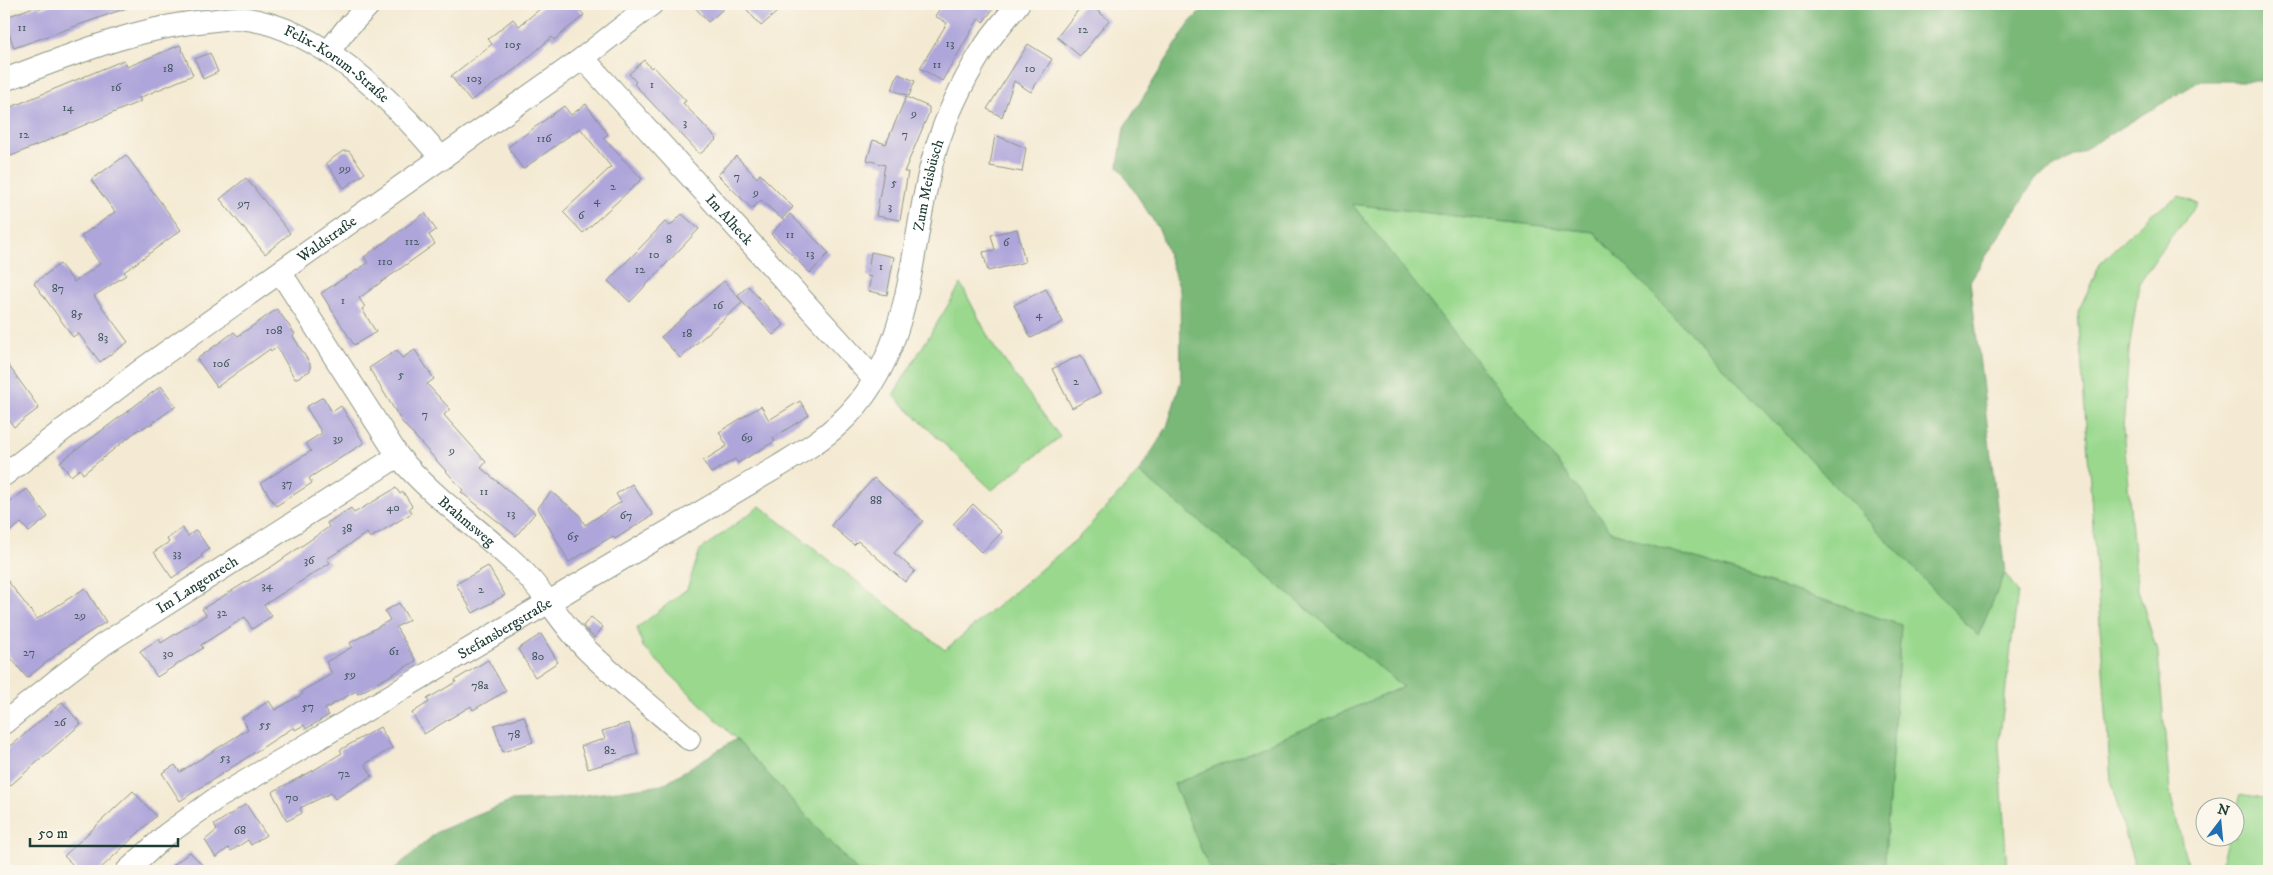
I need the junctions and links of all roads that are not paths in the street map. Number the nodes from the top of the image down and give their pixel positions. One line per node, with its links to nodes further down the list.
1 (370, 4): 4 (street)
2 (652, 4): 5 (street, Waldstraße)
3 (1018, 4): 9 (street, Zum Meisbüsch)
4 (328, 52): 6 (street, Felix-Korum-Straße); 7 (street, Felix-Korum-Straße)
5 (583, 58): 7 (street, Waldstraße); 9 (street, Im Alheck)
6 (4, 80)
7 (442, 159): 8 (street, Waldstraße)
8 (281, 273): 10 (street, Brahmsweg); 11 (street, Waldstraße)
9 (874, 379): 12 (street, Stefansbergstraße)
10 (398, 456): 12 (street, Brahmsweg); 13 (street, Im Langenrech)
11 (4, 475)
12 (549, 601): 14 (street, Brahmsweg); 15 (street, Stefansbergstraße)
13 (4, 724)
14 (689, 739)
15 (127, 871)

